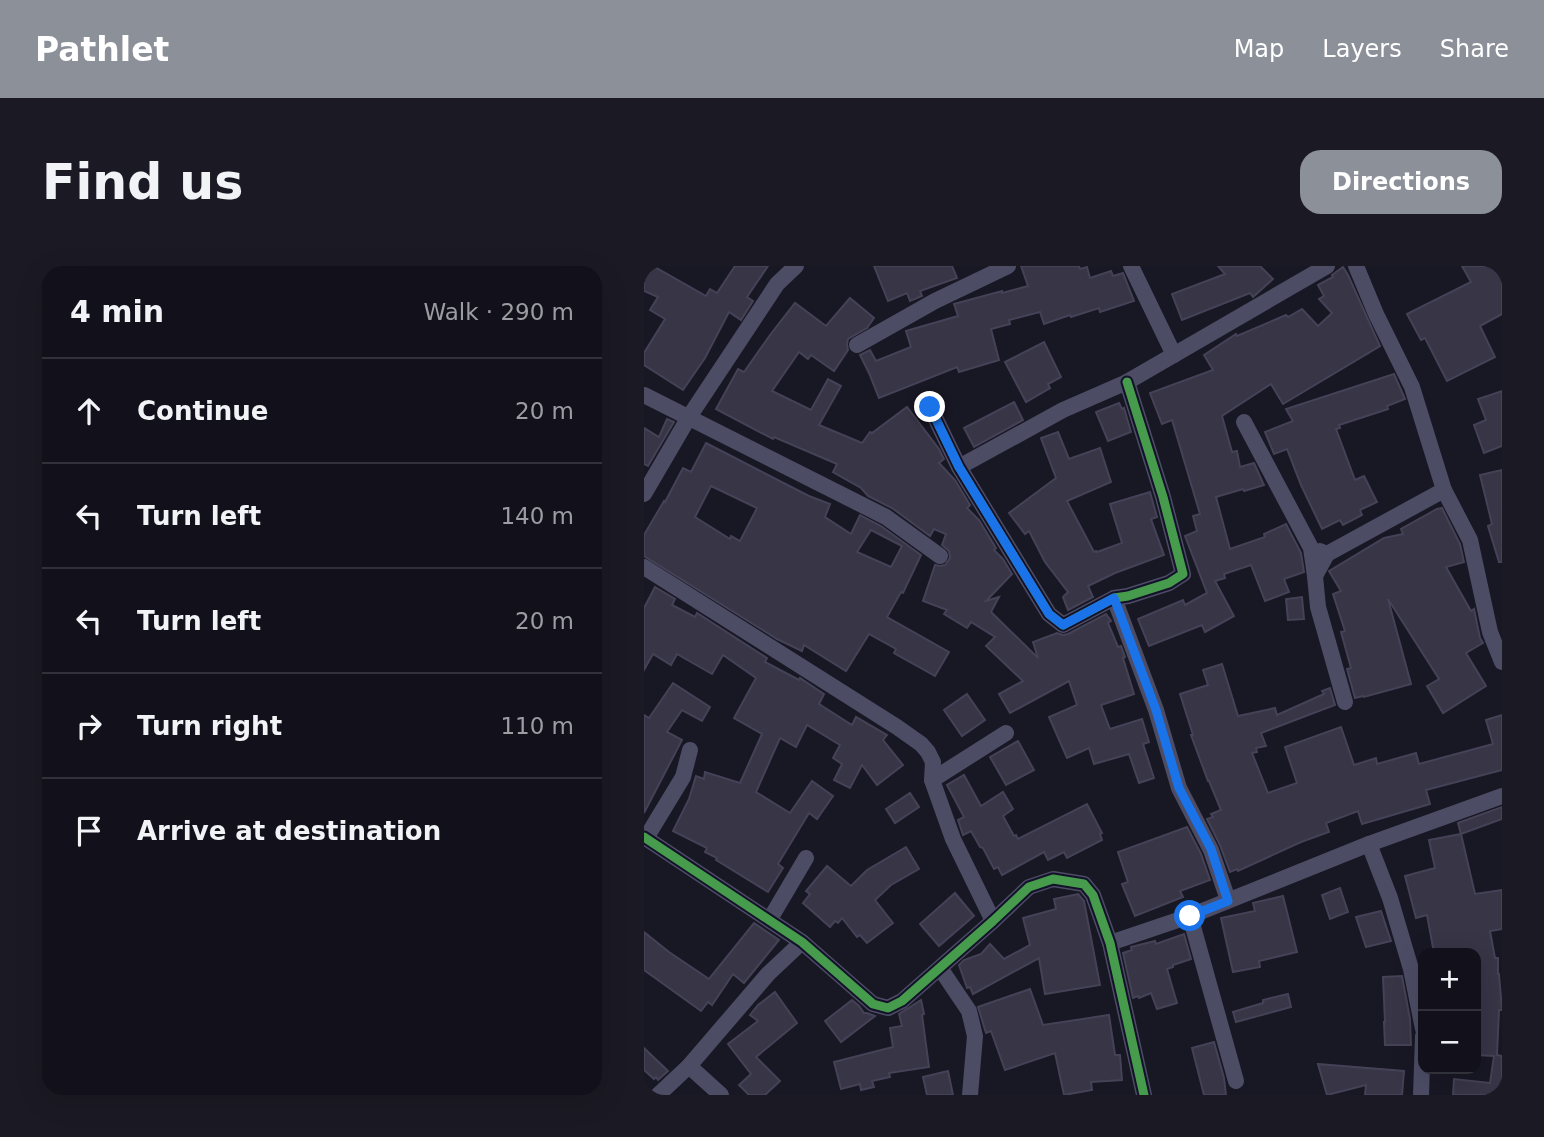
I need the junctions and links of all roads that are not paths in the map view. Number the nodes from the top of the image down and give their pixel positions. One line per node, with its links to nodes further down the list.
1 (796, 266): 11 (street)
2 (1008, 266): 6 (street)
3 (1130, 266): 7 (street)
4 (1327, 266): 7 (street)
5 (1356, 266): 14 (street)
6 (857, 345)
7 (1174, 355): 8 (street)
8 (1127, 382): 13 (street); 21 (street)
9 (644, 395): 11 (street)
10 (930, 407): 13 (street)
11 (689, 417): 15 (street); 18 (street)
12 (1244, 422): 16 (street)
13 (959, 467): 21 (street)
14 (1444, 490): 17 (street); 22 (street)
15 (644, 494)
16 (1311, 548): 17 (street); 20 (street)
17 (1328, 554): 20 (street)
18 (940, 556)
19 (644, 567): 26 (street)
20 (1315, 576): 23 (street)
21 (1114, 598): 31 (street)
22 (1502, 662)
23 (1345, 702)
24 (1006, 733): 26 (street)
25 (690, 750): 28 (street)
26 (932, 780): 34 (street)
27 (1502, 796): 29 (street)
28 (645, 838): 33 (street)
29 (1369, 844): 31 (street); 38 (street)
30 (806, 858): 33 (street)
31 (1228, 901): 32 (street)
32 (1190, 916): 36 (street); 41 (street)
33 (770, 919): 35 (street)
34 (993, 921): 36 (street); 37 (street)
35 (802, 942): 37 (street); 39 (street)
36 (1110, 943): 45 (street)
37 (940, 968): 44 (street)
38 (1419, 1011)
39 (689, 1066): 42 (street); 43 (street)
40 (1422, 1074): 46 (street)
41 (1236, 1081)
42 (658, 1095)
43 (721, 1095)
44 (970, 1095)
45 (1143, 1095)
46 (1421, 1095)

